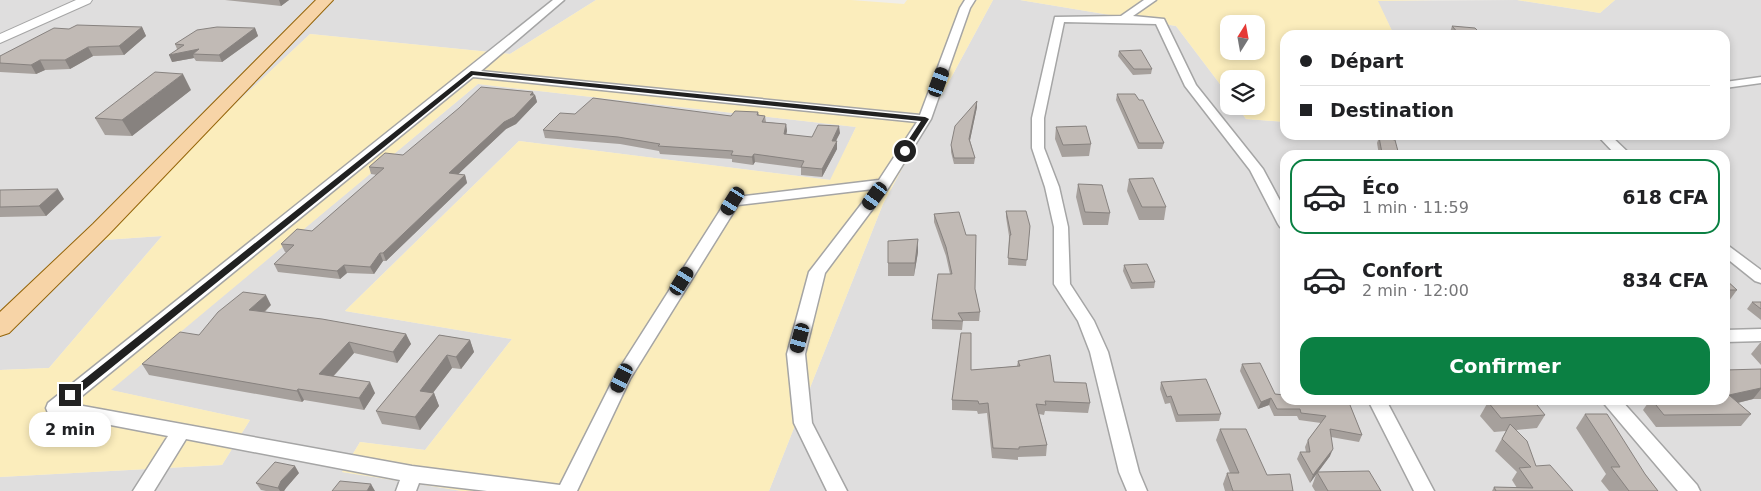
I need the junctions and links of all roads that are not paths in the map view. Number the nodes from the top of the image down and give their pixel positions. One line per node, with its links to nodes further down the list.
1 (86, 0): 7 (street)
2 (325, 0): 18 (main road)
3 (559, 0): 8 (street)
4 (970, 0): 11 (street)
5 (1151, 0): 6 (street)
6 (1123, 19): 15 (street); 29 (street)
7 (0, 39)
8 (471, 73): 11 (street); 23 (street)
9 (1761, 80): 10 (street)
10 (1730, 84)
11 (925, 119): 14 (street)
12 (1608, 140): 13 (street)
13 (1619, 150)
14 (884, 184): 27 (street); 28 (street)
15 (1280, 215)
16 (1730, 254): 17 (street)
17 (1761, 278)
18 (0, 327)
19 (1761, 335): 20 (street)
20 (1730, 336)
21 (1380, 405): 30 (street)
22 (1614, 405): 31 (street)
23 (181, 431): 24 (street); 25 (street)
24 (408, 482): 26 (street)
25 (143, 491)
26 (553, 491)
27 (567, 491)
28 (837, 491)
29 (1137, 491)
30 (1424, 491)
31 (1690, 491)

